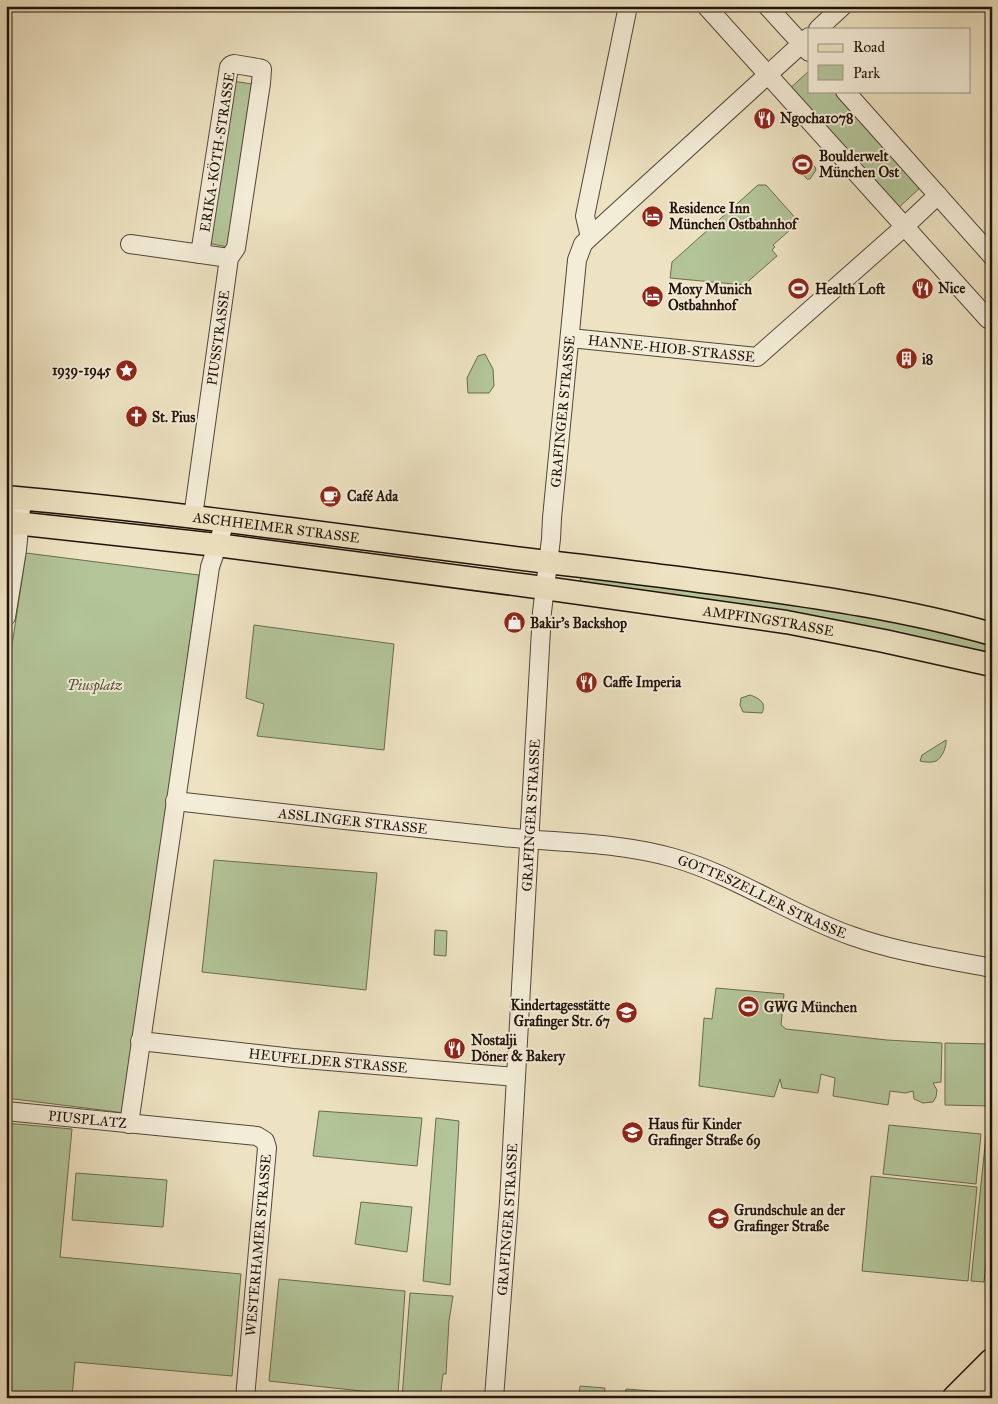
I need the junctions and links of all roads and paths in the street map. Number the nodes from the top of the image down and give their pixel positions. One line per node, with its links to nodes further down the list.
1 (628, 6): 11 (street)
2 (706, 6): 7 (street)
3 (767, 6): 6 (street)
4 (843, 6): 5 (street)
5 (819, 28)
6 (807, 44): 7 (street, GRAFINGER STRASSE)
7 (768, 74): 10 (street); 11 (street, GRAFINGER STRASSE)
8 (846, 92): 9 (street)
9 (938, 195): 10 (street, HANNE-HIOB-STRASSE); 14 (street)
10 (904, 227): 16 (street); 17 (street, HANNE-HIOB-STRASSE)
11 (590, 237): 17 (street, GRAFINGER STRASSE)
12 (130, 244): 13 (street)
13 (200, 254): 15 (street); 15 (street, ERIKA-KÖTH-STRASSE)
14 (992, 256)
15 (229, 258): 19 (street, PIUSSTRASSE)
16 (992, 316)
17 (570, 338): 23 (street, GRAFINGER STRASSE)
18 (14, 497): 19 (main road, ASCHHEIMER STRASSE); 20 (street)
19 (193, 517): 21 (main road, ASCHHEIMER STRASSE)
20 (13, 522): 22 (main road, ASCHHEIMER STRASSE); 25 (street)
21 (225, 522): 22 (street, PIUSPLATZ); 23 (main road, ASCHHEIMER STRASSE)
22 (217, 545): 24 (main road, ASCHHEIMER STRASSE); 28 (street, PIUSPLATZ)
23 (547, 561): 24 (street, GRAFINGER STRASSE); 26 (main road, AMPFINGSTRASSE)
24 (544, 588): 27 (main road, AMPFINGSTRASSE); 29 (street, GRAFINGER STRASSE)
25 (6, 617)
26 (992, 634)
27 (992, 665)
28 (175, 801): 29 (street, ASSLINGER STRASSE); 31 (street, PIUSPLATZ)
29 (530, 839): 30 (street, GOTTESZELLER STRASSE); 32 (street, GRAFINGER STRASSE)
30 (992, 968)
31 (140, 1041): 32 (street, HEUFELDER STRASSE); 34 (street, PIUSPLATZ)
32 (516, 1077): 38 (street, GRAFINGER STRASSE)
33 (6, 1111): 34 (street, PIUSPLATZ)
34 (129, 1124): 37 (street, WESTERHAMER STRASSE)
35 (992, 1362): 39 (highway)
36 (992, 1392): 40 (highway)
37 (245, 1398)
38 (494, 1398)
39 (956, 1398)
40 (986, 1398)

